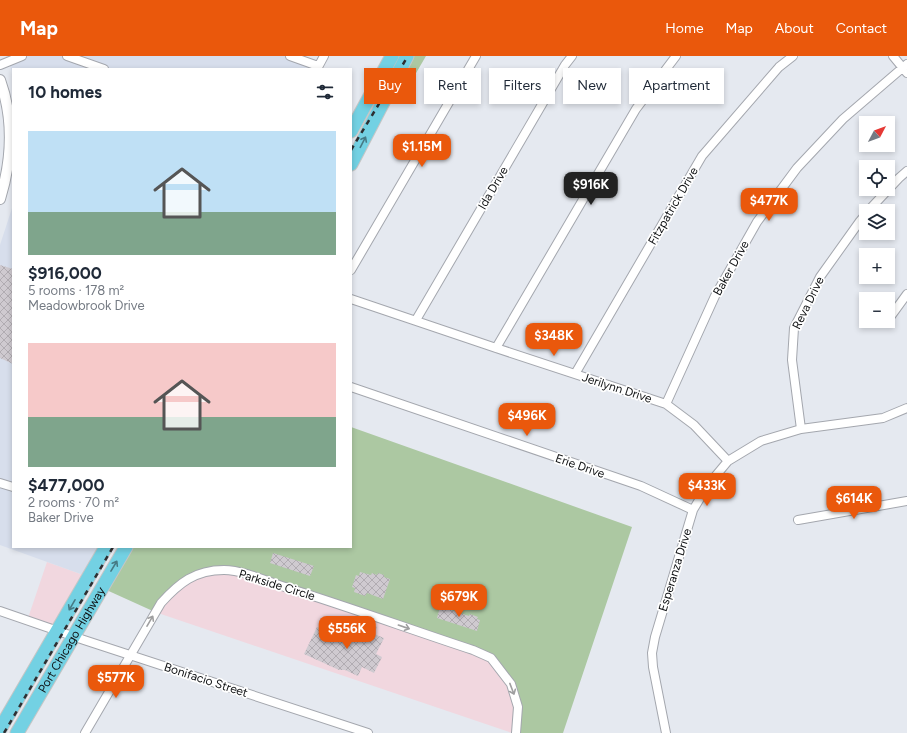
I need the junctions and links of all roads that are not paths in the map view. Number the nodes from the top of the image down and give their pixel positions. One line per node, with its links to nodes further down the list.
1 (22, 56): 12 (street)
2 (67, 56): 13 (street)
3 (290, 56): 14 (street)
4 (324, 56): 14 (street)
5 (392, 56): 17 (main road)
6 (407, 56): 18 (main road, one-way to 6)
7 (476, 56): 23 (street)
8 (572, 56): 27 (street, Ida Drive)
9 (676, 56): 28 (street)
10 (793, 56): 29 (street, Fitzpatrick Drive)
11 (894, 56): 15 (street)
12 (0, 65)
13 (101, 68)
14 (317, 68)
15 (905, 68): 31 (street, Baker Drive)
16 (0, 80): 20 (street)
17 (352, 129)
18 (352, 159)
19 (907, 172): 21 (street)
20 (0, 199)
21 (875, 204)
22 (859, 222): 33 (street, Reva Drive)
23 (352, 268)
24 (907, 294): 26 (street)
25 (352, 299): 27 (street, Jerilynn Drive)
26 (895, 310)
27 (416, 320): 28 (street, Jerilynn Drive)
28 (496, 348): 29 (street, Jerilynn Drive)
29 (575, 374): 31 (street, Jerilynn Drive)
30 (352, 388): 38 (street, Erie Drive)
31 (666, 404): 34 (street, Jerilynn Drive)
32 (907, 408): 33 (street, Esperanza Drive)
33 (801, 430): 34 (street, Esperanza Drive)
34 (728, 461): 38 (street, Esperanza Drive)
35 (0, 483): 36 (street)
36 (12, 487)
37 (907, 501): 39 (street)
38 (693, 510): 51 (street, Esperanza Drive)
39 (798, 520)
40 (105, 548): 43 (main road, Port Chicago Highway, one-way to 43)
41 (125, 548): 44 (main road, Port Chicago Highway, one-way to 41)
42 (0, 612): 43 (street, Bonifacio Street)
43 (58, 631): 44 (street, Bonifacio Street); 46 (main road, Port Chicago Highway)
44 (73, 636): 45 (street, Bonifacio Street); 47 (main road, Port Chicago Highway)
45 (131, 655): 48 (street, Parkside Circle); 49 (street, Bonifacio Street); 50 (street, Parkside Circle, one-way to 50)
46 (0, 729)
47 (17, 733)
48 (85, 733)
49 (368, 733)
50 (516, 733)
51 (666, 733)

